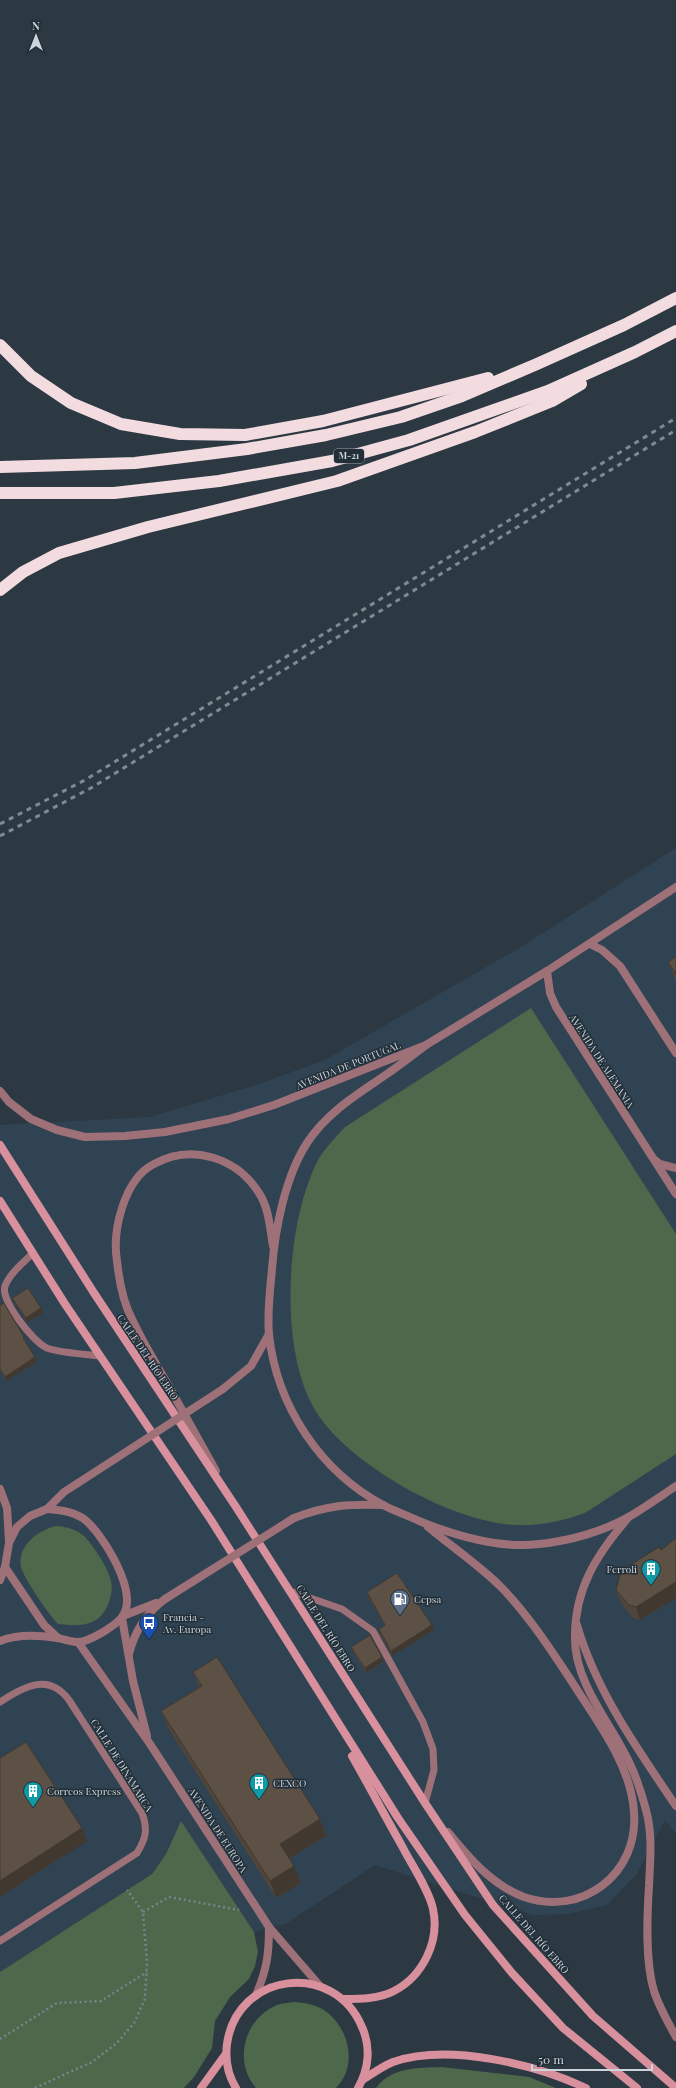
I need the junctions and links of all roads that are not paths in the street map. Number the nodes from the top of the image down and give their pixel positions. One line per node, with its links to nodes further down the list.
1 (676, 298): 5 (highway)
2 (676, 331): 4 (highway, M-21)
3 (0, 345): 5 (highway)
4 (635, 352): 9 (highway, M-21); 10 (highway)
5 (537, 364): 7 (highway)
6 (0, 458): 7 (highway)
7 (70, 464): 8 (highway)
8 (0, 467)
9 (0, 493)
10 (0, 590)
11 (676, 887): 12 (street, AVENIDA DE PORTUGAL)
12 (590, 944): 13 (street, AVENIDA DE PORTUGAL); 15 (street)
13 (547, 971): 14 (street, AVENIDA DE PORTUGAL); 18 (street, AVENIDA DE ALEMANIA)
14 (426, 1045): 16 (street, AVENIDA DE PORTUGAL); 22 (street)
15 (676, 1053)
16 (0, 1091)
17 (0, 1145): 29 (main road, CALLE DEL RÍO EBRO)
18 (652, 1158): 19 (street); 20 (street, AVENIDA DE ALEMANIA)
19 (676, 1168)
20 (676, 1194)
21 (0, 1200): 23 (main road)
22 (274, 1250): 24 (street); 29 (street)
23 (32, 1253): 25 (main road); 25 (lane)
24 (269, 1334): 28 (street); 31 (street, bridge)
25 (100, 1356): 45 (main road)
26 (676, 1486): 32 (street)
27 (0, 1490): 30 (street); 34 (street)
28 (383, 1505): 33 (street); 38 (street, bridge)
29 (236, 1507): 37 (main road, CALLE DEL RÍO EBRO)
30 (0, 1508)
31 (47, 1509): 34 (street); 39 (street)
32 (630, 1516): 33 (street); 40 (street)
33 (419, 1521): 48 (street)
34 (9, 1544): 35 (street)
35 (5, 1567): 36 (street); 41 (street)
36 (0, 1580)
37 (290, 1591): 48 (main road, CALLE DEL RÍO EBRO); 48 (lane)
38 (165, 1599): 39 (street); 44 (street)
39 (122, 1617): 43 (street); 44 (street, AVENIDA DE EUROPA)
40 (576, 1618): 49 (street); 55 (street)
41 (58, 1638): 42 (street); 43 (street)
42 (0, 1641)
43 (78, 1642): 47 (street, AVENIDA DE EUROPA)
44 (128, 1658): 47 (street, AVENIDA DE EUROPA)
45 (318, 1692): 54 (main road); 62 (main road)
46 (0, 1702): 51 (lane, CALLE DE DINAMARCA)
47 (150, 1744): 50 (street, AVENIDA DE EUROPA)
48 (425, 1803): 63 (main road, CALLE DEL RÍO EBRO)
49 (676, 1806)
50 (269, 1927): 52 (street, AVENIDA DE EUROPA); 53 (street)
51 (0, 1941)
52 (320, 1986): 53 (main road); 54 (main road)
53 (256, 1995): 56 (main road)
54 (343, 1999): 57 (main road)
55 (676, 2037)
56 (225, 2055): 58 (main road); 59 (main road)
57 (364, 2079): 60 (main road); 61 (main road)
58 (201, 2088)
59 (236, 2088)
60 (358, 2088)
61 (586, 2088)
62 (637, 2088)
63 (676, 2088)

